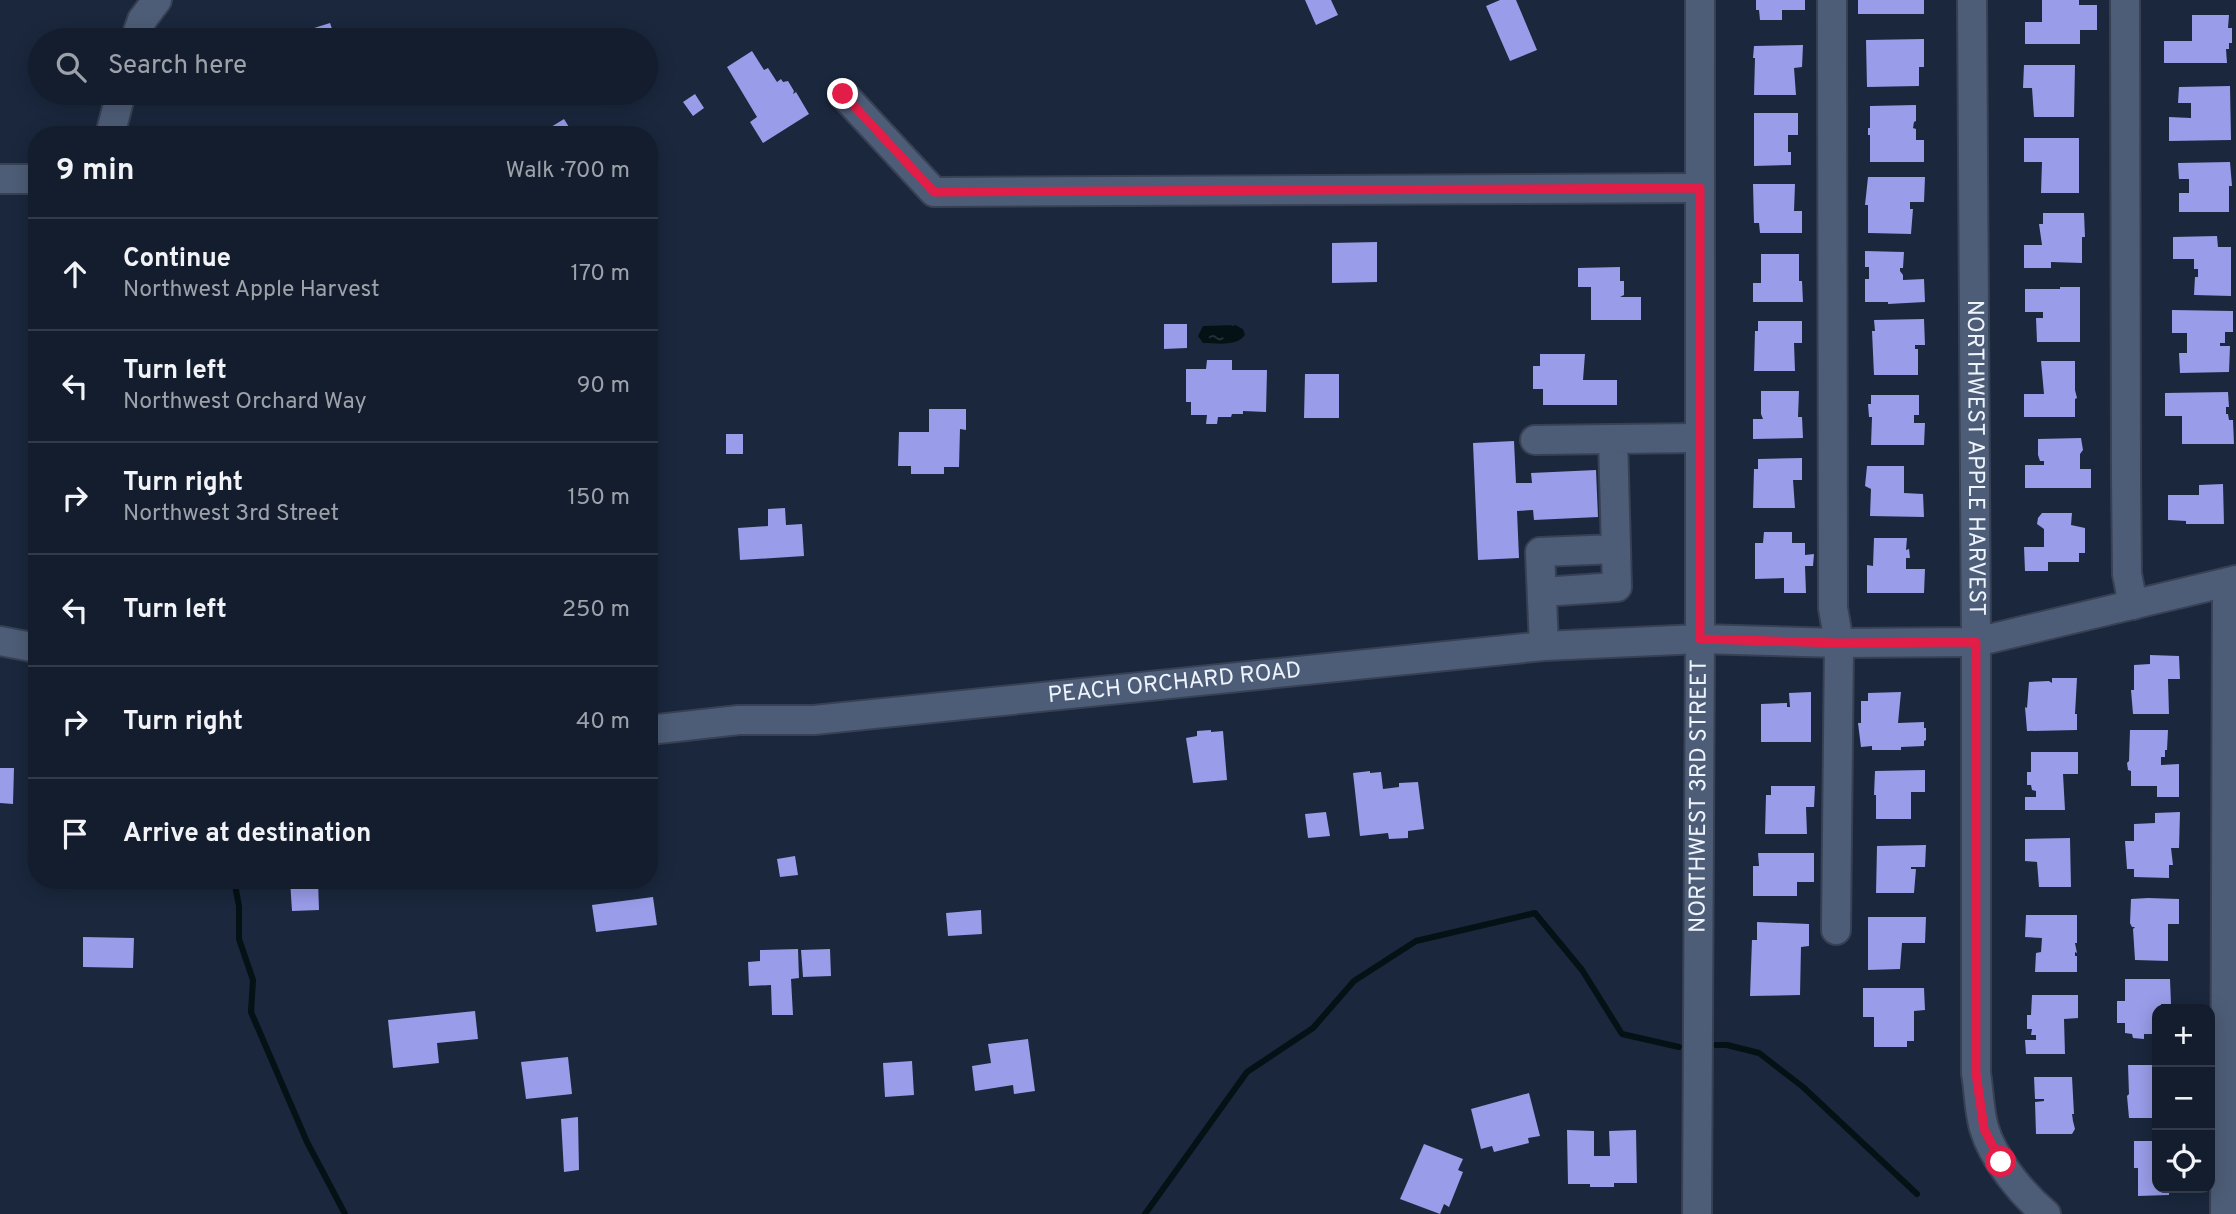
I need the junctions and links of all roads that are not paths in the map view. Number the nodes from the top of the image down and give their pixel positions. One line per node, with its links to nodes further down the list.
1 (157, 0): 6 (street)
2 (1700, 0): 12 (street, NORTHWEST 3RD STREET)
3 (1832, 0): 23 (street)
4 (1972, 0): 22 (street, NORTHWEST APPLE HARVEST)
5 (2125, 0): 19 (street)
6 (139, 28)
7 (843, 94): 12 (street)
8 (118, 105): 9 (street)
9 (112, 126)
10 (28, 179): 11 (street)
11 (0, 180)
12 (1700, 188): 13 (street, NORTHWEST 3RD STREET)
13 (1700, 438): 14 (street); 20 (street, NORTHWEST 3RD STREET)
14 (1613, 439): 15 (street); 16 (street)
15 (1535, 440)
16 (1616, 549): 18 (street); 18 (street)
17 (2231, 582): 19 (street, PEACH ORCHARD ROAD); 30 (street)
18 (1542, 592): 24 (street)
19 (2133, 605): 22 (street, PEACH ORCHARD ROAD)
20 (1700, 639): 23 (street, PEACH ORCHARD ROAD); 24 (street, PEACH ORCHARD ROAD); 29 (street, NORTHWEST 3RD STREET)
21 (0, 641): 25 (street)
22 (1976, 642): 23 (street, PEACH ORCHARD ROAD); 28 (street, NORTHWEST APPLE HARVEST)
23 (1839, 643): 27 (street)
24 (1544, 646): 26 (street, PEACH ORCHARD ROAD)
25 (28, 647)
26 (658, 729)
27 (1836, 930)
28 (2036, 1206)
29 (1697, 1214)
30 (2225, 1214)

